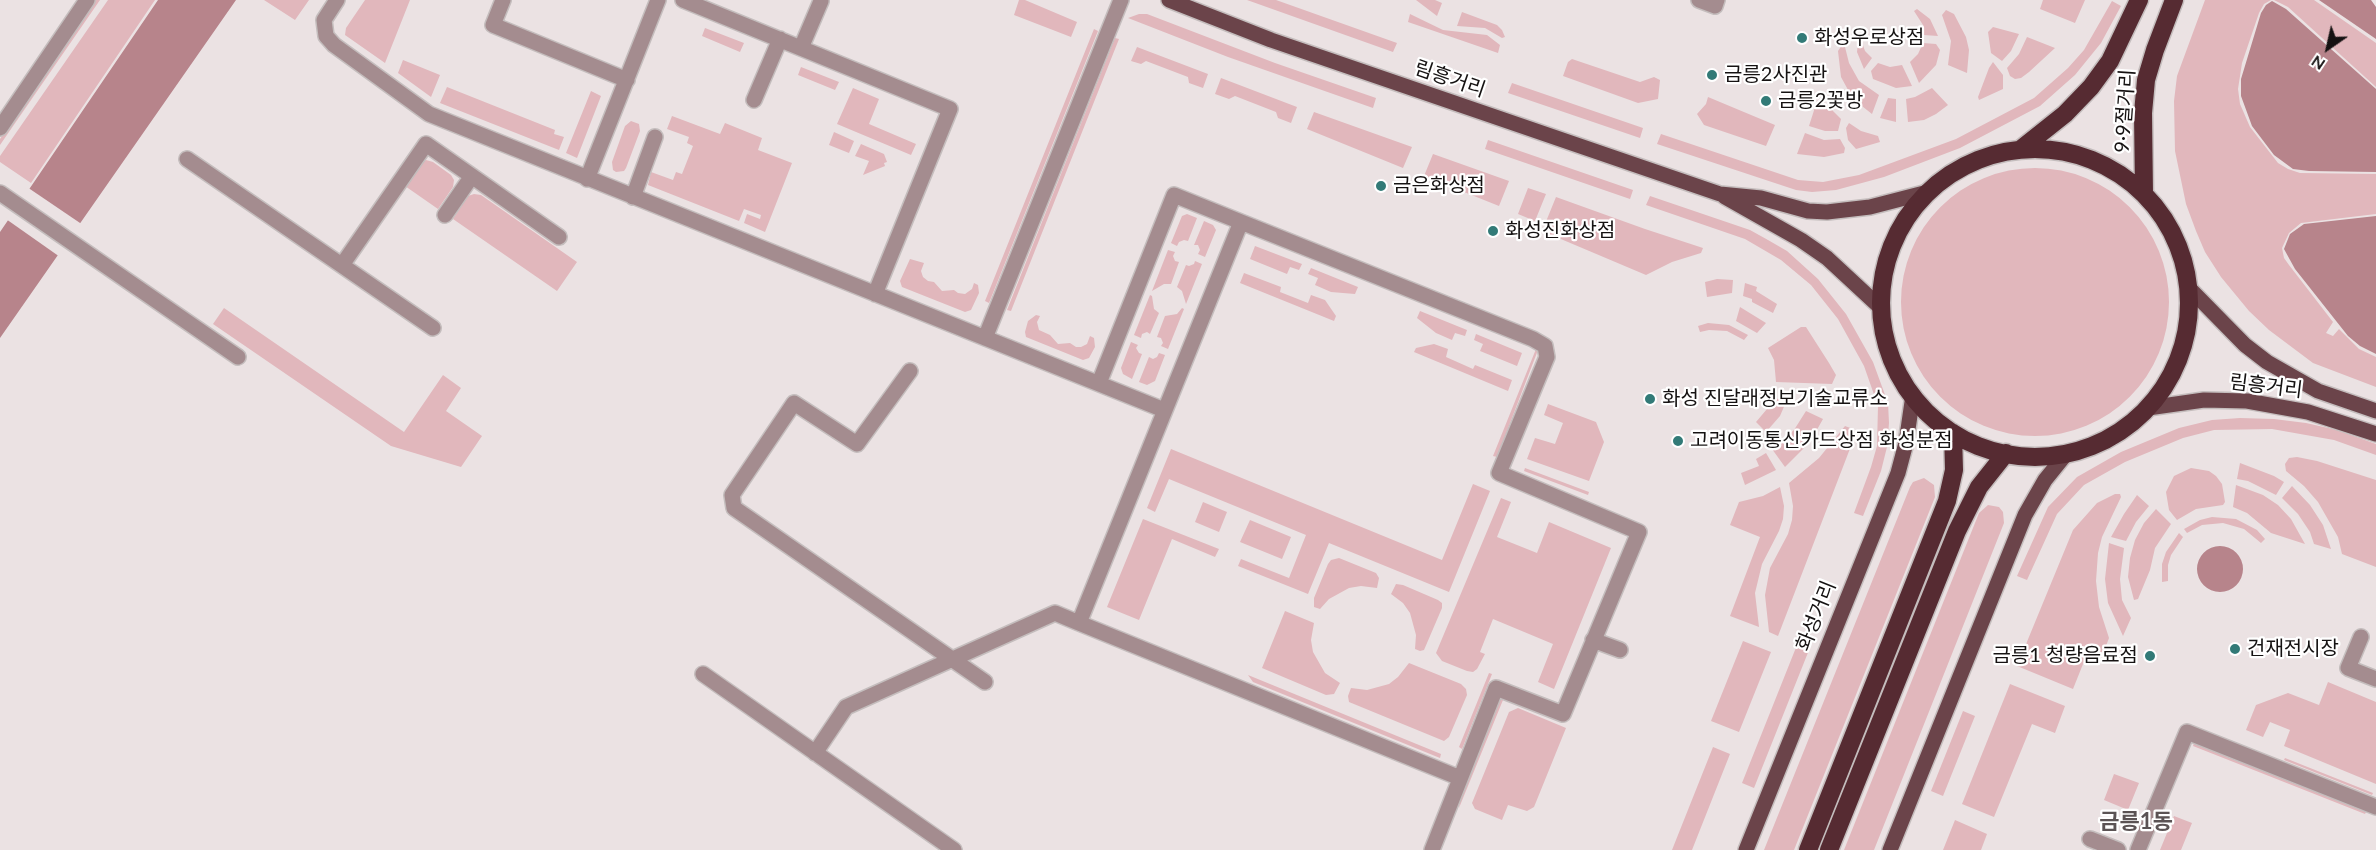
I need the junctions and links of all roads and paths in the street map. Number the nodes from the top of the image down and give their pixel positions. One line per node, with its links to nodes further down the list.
1 (87, 0): 17 (street)
2 (337, 0): 22 (street)
3 (503, 0): 15 (street)
4 (658, 0): 15 (street)
5 (683, 0): 13 (street)
6 (1121, 0): 36 (street)
7 (1168, 0): 25 (main road, 림흥거리)
8 (1700, 0): 9 (street)
9 (1717, 0)
10 (2139, 0): 19 (highway, 9·9절거리)
11 (2174, 0): 26 (highway, 9·9절거리)
12 (821, 1): 14 (street)
13 (780, 39): 14 (street); 16 (street)
14 (801, 48): 33 (street)
15 (627, 80): 22 (street)
16 (754, 100)
17 (0, 128)
18 (655, 137): 27 (street)
19 (2021, 149): 23 (highway); 26 (highway)
20 (187, 159): 31 (street)
21 (472, 176): 28 (street); 30 (street); 31 (street)
22 (587, 179): 27 (street)
23 (1928, 192): 25 (main road, 림흥거리); 34 (highway)
24 (0, 193): 37 (street)
25 (1720, 194): 34 (main road, 림흥거리)
26 (2144, 194): 32 (highway)
27 (633, 197): 33 (street)
28 (445, 215)
29 (1241, 222): 39 (street); 42 (street); 50 (street)
30 (559, 237)
31 (342, 265): 35 (street)
32 (2189, 288): 41 (highway); 43 (main road, 림흥거리)
33 (874, 294): 36 (street)
34 (1882, 309): 40 (highway)
35 (433, 328)
36 (985, 338): 39 (street)
37 (238, 357)
38 (910, 371): 52 (street)
39 (1099, 384): 42 (street)
40 (1913, 395): 44 (highway); 62 (main road, 화성거리)
41 (2148, 408): 45 (main road, 림흥거리); 47 (highway)
42 (1164, 410): 48 (street)
43 (2376, 411)
44 (1953, 433): 46 (highway); 63 (highway)
45 (2376, 434)
46 (2006, 453): 47 (highway); 64 (highway)
47 (2066, 453): 65 (main road)
48 (1079, 623): 52 (street); 57 (street)
49 (2361, 637): 54 (street)
50 (1593, 640): 51 (street); 57 (street)
51 (1620, 650)
52 (952, 659): 55 (street); 56 (street)
53 (702, 674): 56 (street)
54 (2376, 680)
55 (985, 682)
56 (815, 753): 60 (street)
57 (1460, 778): 61 (street)
58 (2376, 807): 67 (street)
59 (2090, 839): 66 (street)
60 (954, 850)
61 (1432, 850)
62 (1746, 850)
63 (1808, 850)
64 (1830, 850)
65 (1890, 850)
66 (2118, 850)
67 (2138, 850)

